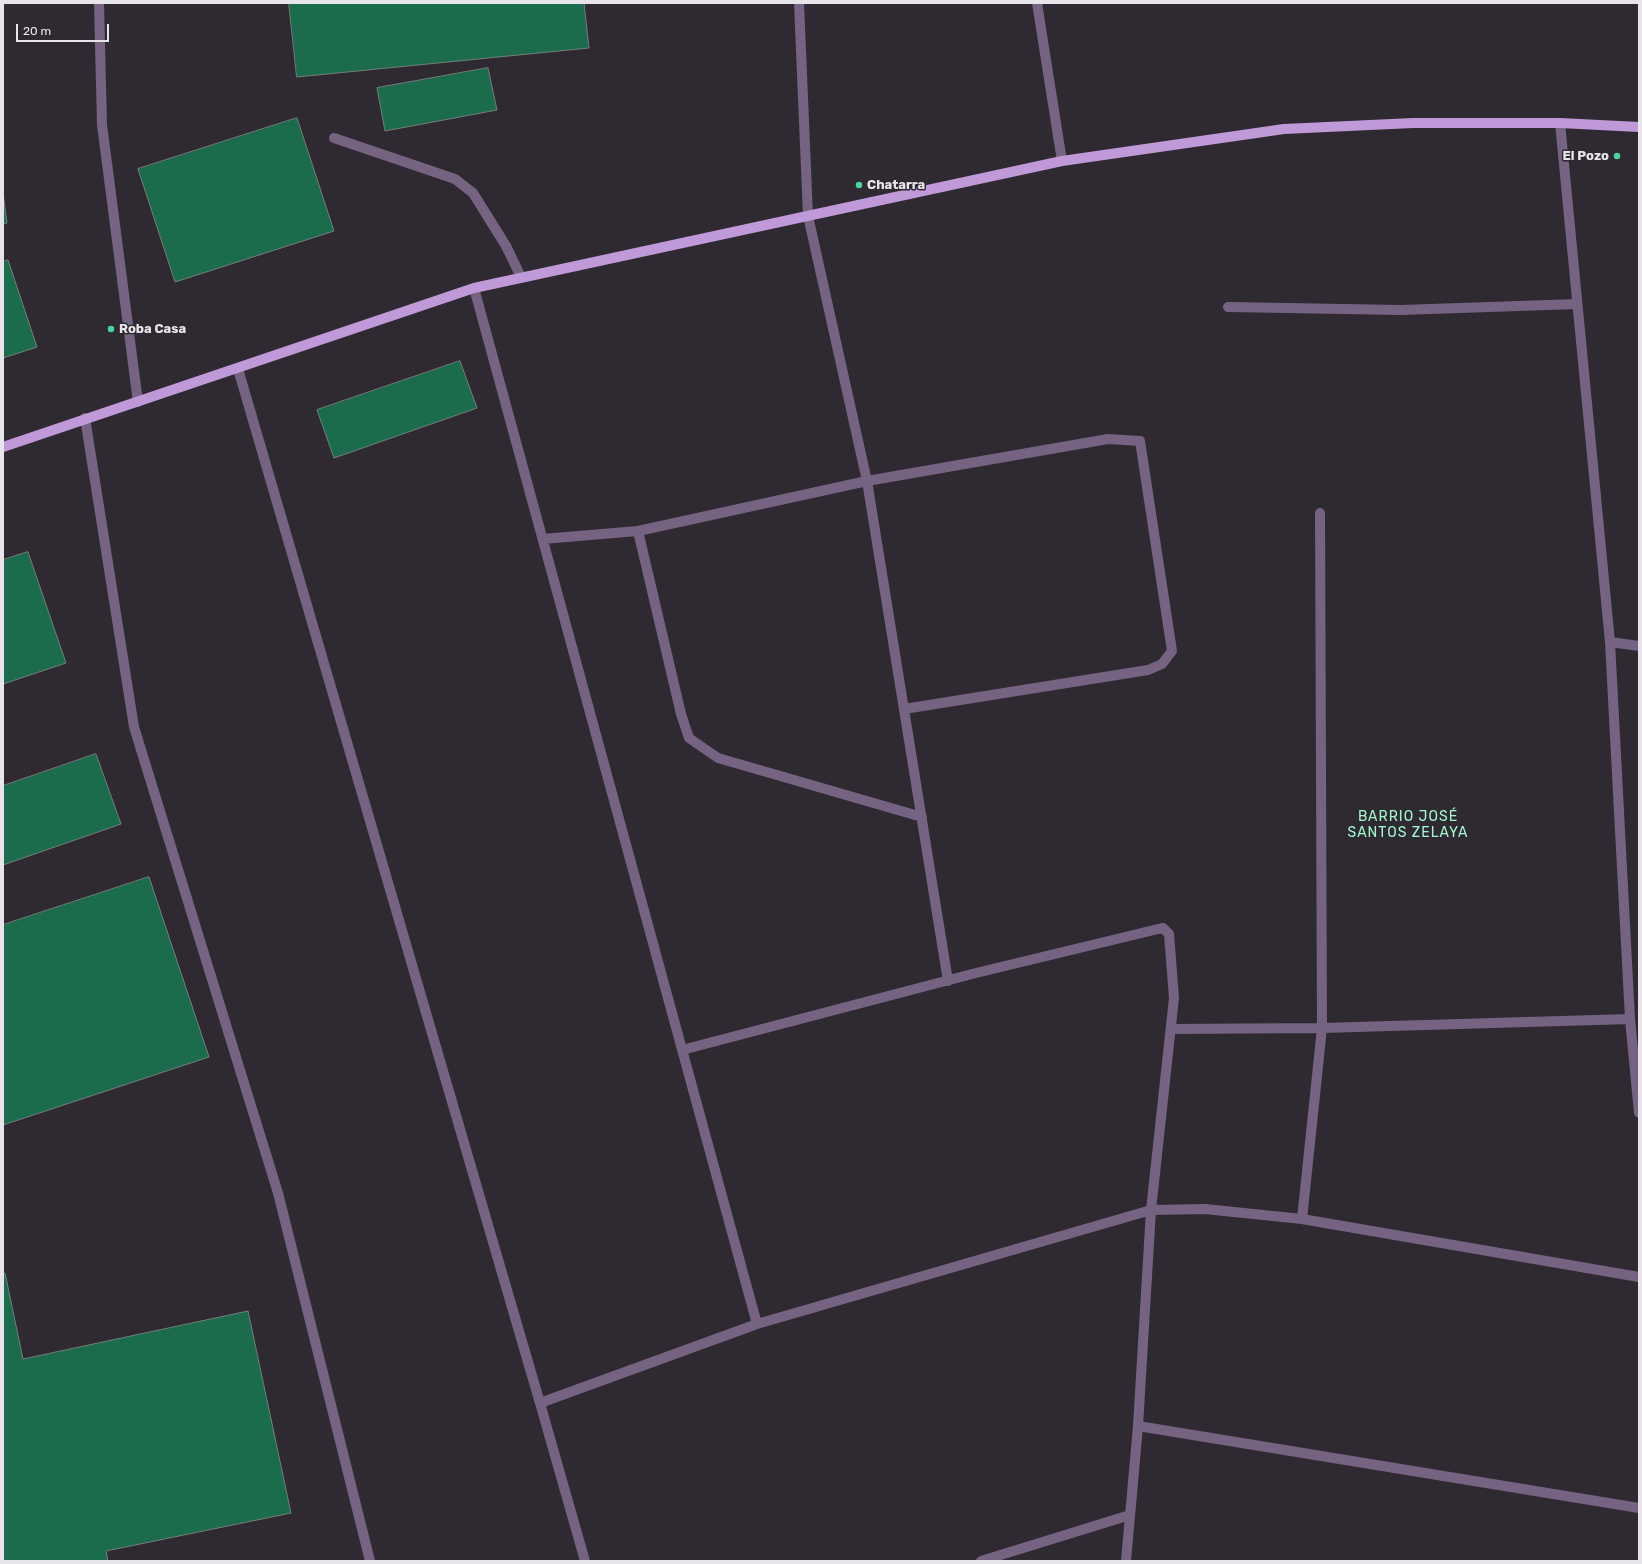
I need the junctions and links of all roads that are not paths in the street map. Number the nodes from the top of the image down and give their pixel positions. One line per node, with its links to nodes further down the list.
1 (99, 3): 14 (street)
2 (799, 3): 8 (street)
3 (1037, 3): 7 (street)
4 (1560, 123): 5 (main road); 7 (main road); 11 (street)
5 (1639, 128)
6 (334, 138): 9 (street)
7 (1062, 161): 8 (main road)
8 (808, 216): 9 (main road); 17 (street)
9 (521, 277): 10 (main road)
10 (474, 288): 13 (main road); 20 (street)
11 (1577, 304): 12 (street); 21 (street)
12 (1228, 307)
13 (238, 369): 14 (main road); 35 (street)
14 (138, 402): 15 (main road)
15 (85, 418): 16 (main road); 39 (street)
16 (3, 447)
17 (867, 481): 19 (street); 23 (street); 23 (street)
18 (1320, 513): 27 (street)
19 (638, 531): 20 (street); 24 (street)
20 (543, 539): 29 (street)
21 (1610, 642): 22 (street); 26 (street)
22 (1639, 646)
23 (904, 709): 24 (street)
24 (922, 817): 25 (street)
25 (948, 981): 28 (street); 29 (street)
26 (1630, 1019): 27 (street); 30 (street)
27 (1322, 1028): 28 (street); 32 (street)
28 (1171, 1029): 31 (street)
29 (682, 1050): 34 (street)
30 (1639, 1112)
31 (1150, 1210): 32 (street); 34 (street); 36 (street)
32 (1302, 1219): 33 (street)
33 (1639, 1278)
34 (757, 1324): 35 (street)
35 (540, 1404): 40 (street)
36 (1138, 1426): 37 (street); 38 (street)
37 (1639, 1508)
38 (1130, 1515): 41 (street); 42 (street)
39 (370, 1561)
40 (585, 1561)
41 (981, 1561)
42 (1126, 1561)

